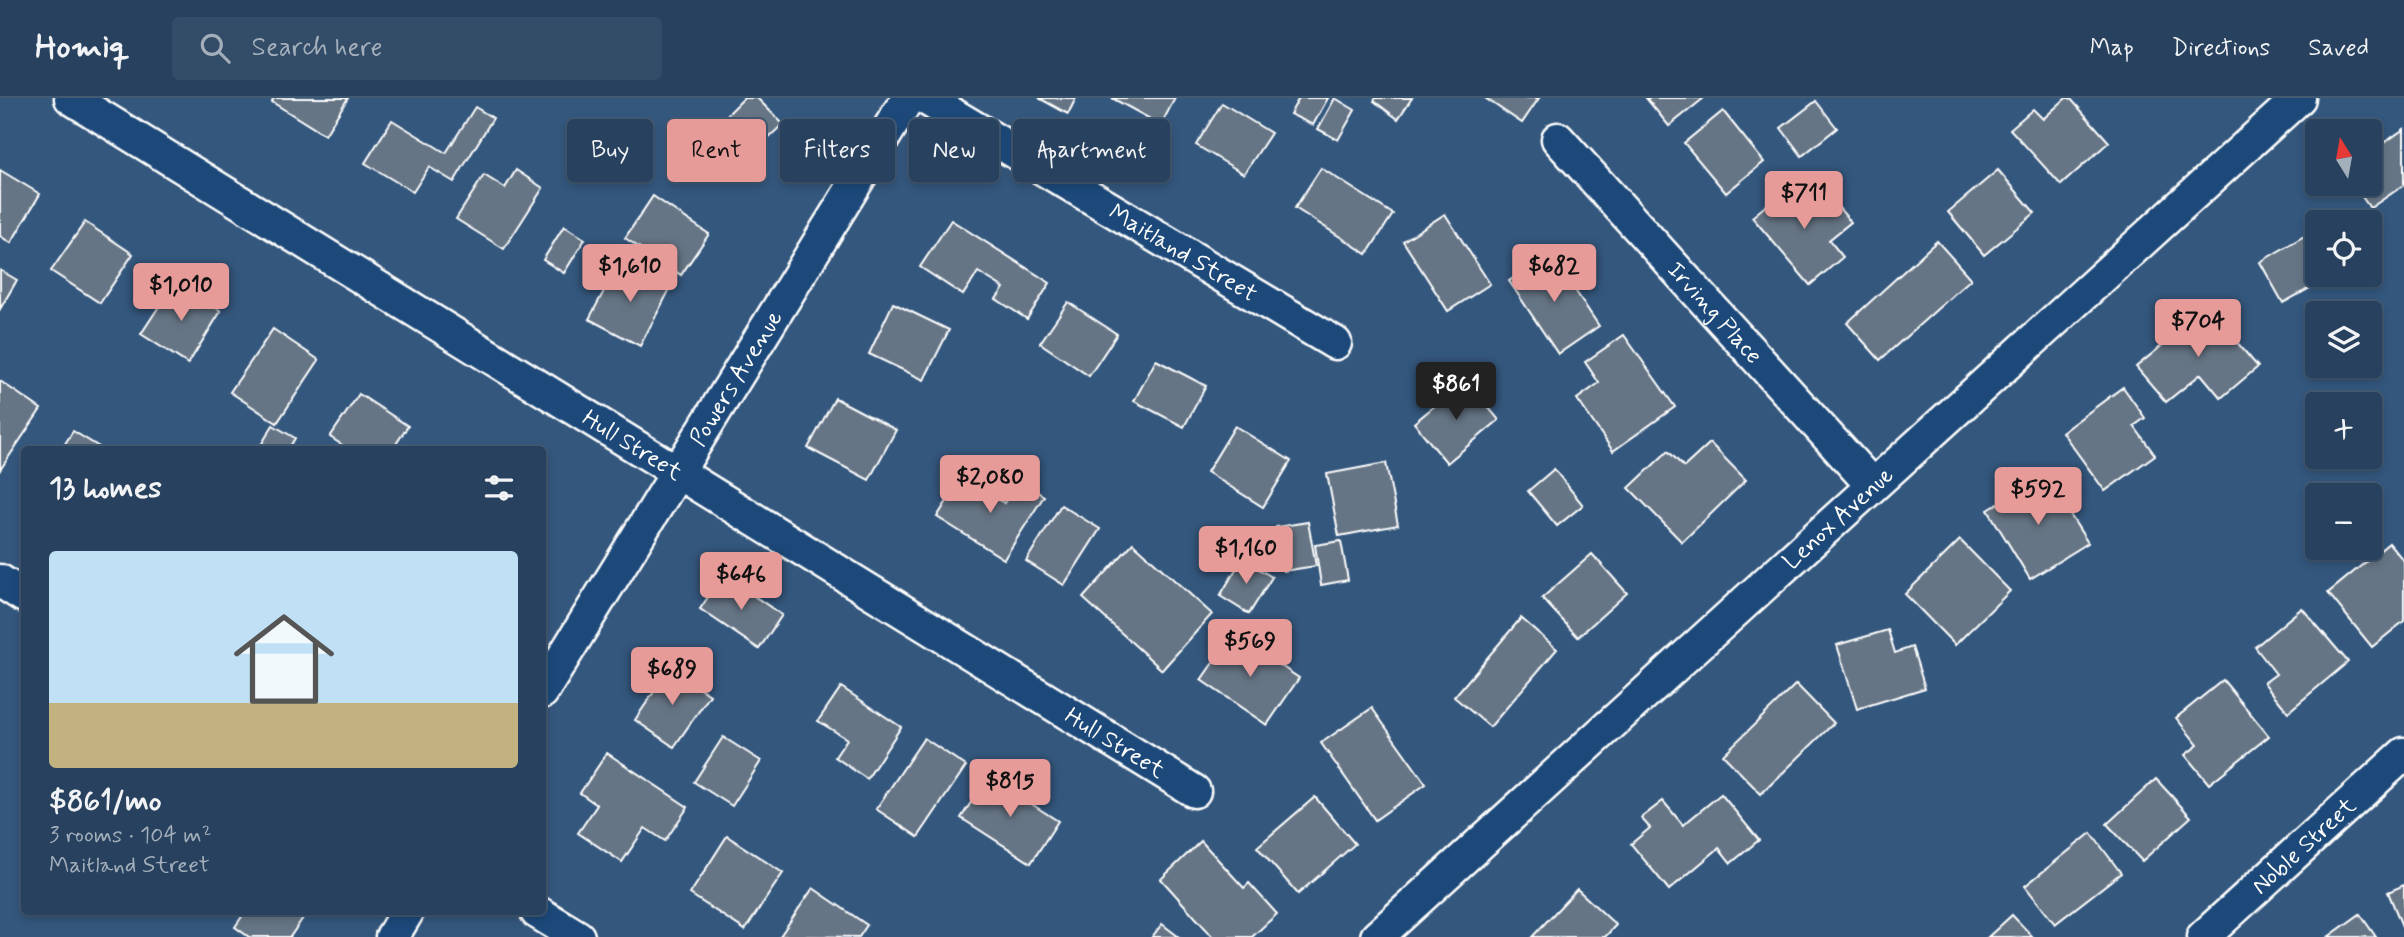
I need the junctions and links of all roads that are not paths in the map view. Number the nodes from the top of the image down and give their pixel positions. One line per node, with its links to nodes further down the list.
1 (71, 98): 7 (street, Hull Street)
2 (908, 98): 7 (street, Powers Avenue)
3 (925, 98): 6 (street, Maitland Street)
4 (2299, 98): 8 (street, Lenox Avenue)
5 (1558, 139): 8 (street, Irving Place)
6 (1335, 343)
7 (677, 474): 11 (street, Powers Avenue); 13 (street, Hull Street)
8 (1872, 485): 18 (street, Lenox Avenue)
9 (0, 581): 10 (street)
10 (21, 594)
11 (546, 686)
12 (2404, 754): 19 (street, Noble Street)
13 (1194, 791)
14 (405, 915): 16 (street)
15 (542, 915): 17 (street)
16 (392, 937)
17 (578, 937)
18 (1377, 937)
19 (2203, 937)

